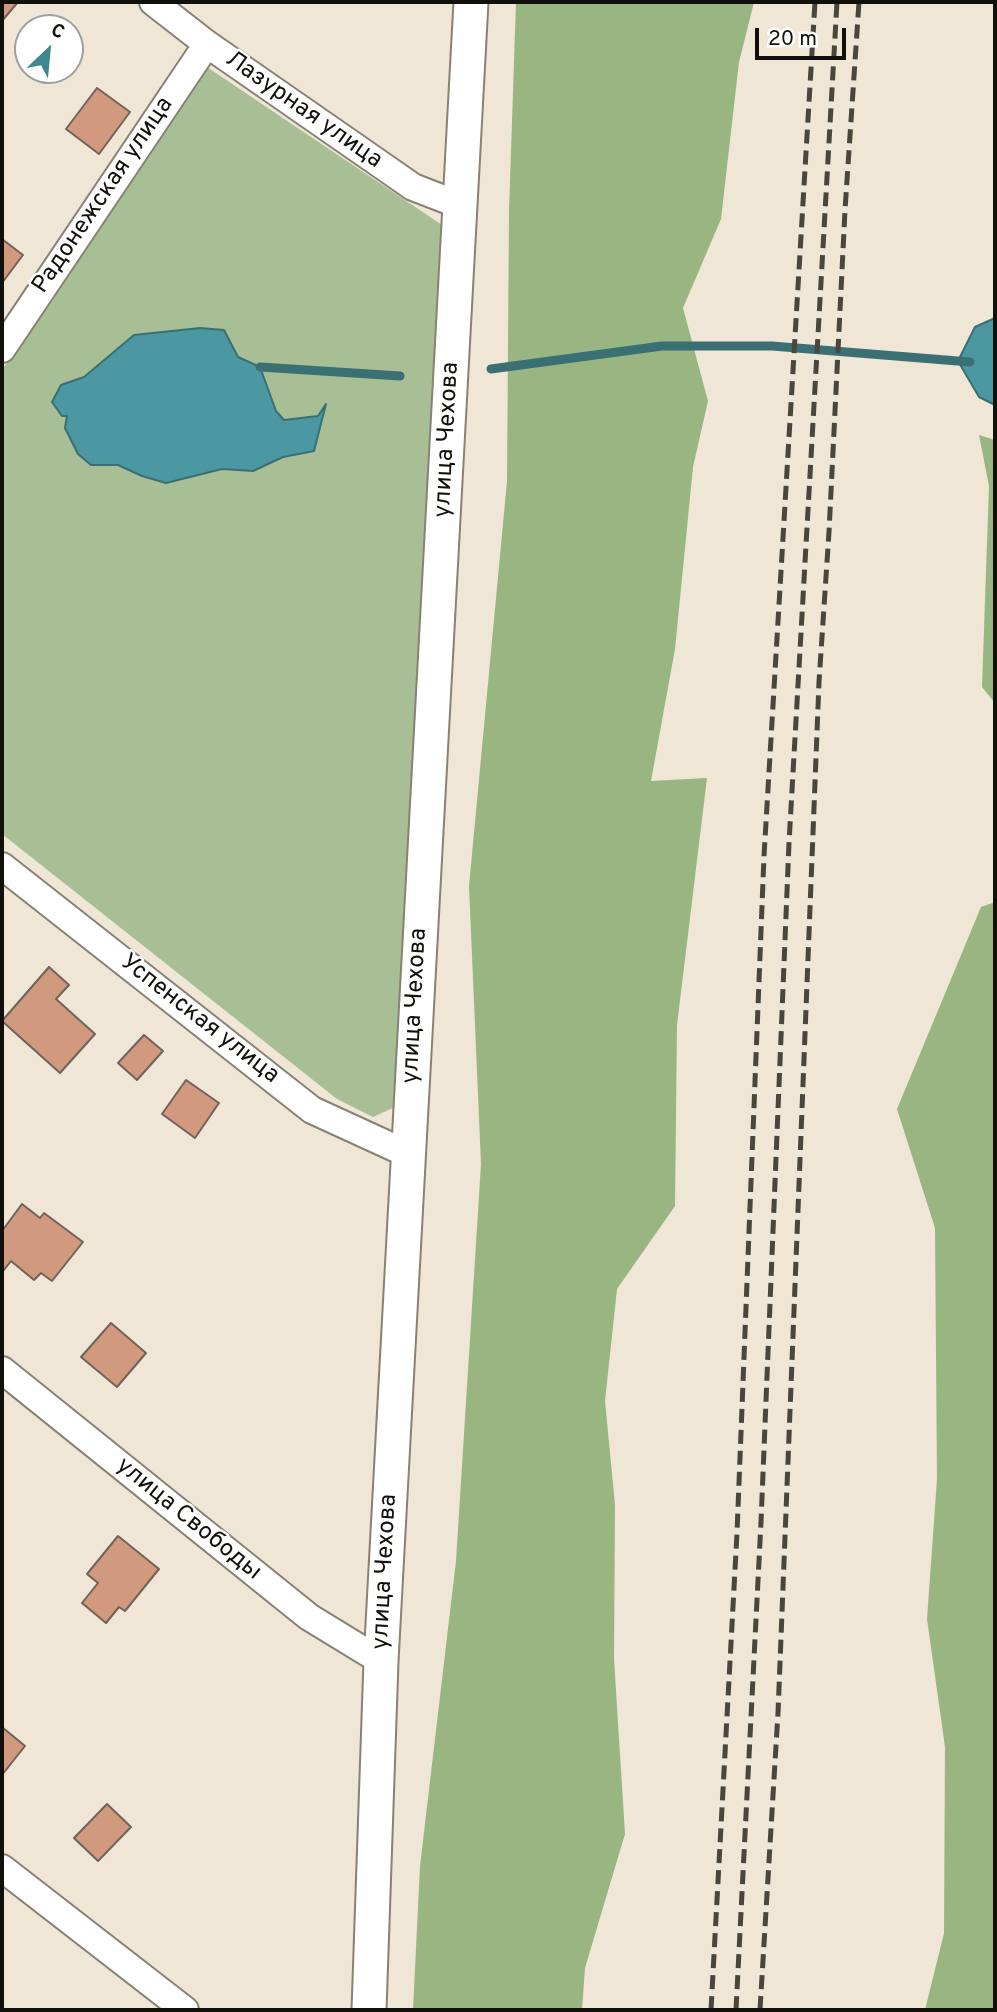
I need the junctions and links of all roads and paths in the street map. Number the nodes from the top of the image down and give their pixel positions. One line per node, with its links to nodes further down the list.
1 (153, 2): 3 (street, Лазурная улица)
2 (471, 2): 4 (street, улица Чехова)
3 (207, 44): 4 (street, Лазурная улица); 5 (street, Радонежская улица)
4 (462, 206): 7 (street, улица Чехова)
5 (2, 349)
6 (2, 866): 7 (street, Успенская улица)
7 (408, 1154): 9 (street, улица Чехова)
8 (2, 1370): 9 (street, улица Свободы)
9 (381, 1661): 12 (street, улица Чехова)
10 (2, 1868): 11 (street)
11 (185, 2010)
12 (369, 2010)

